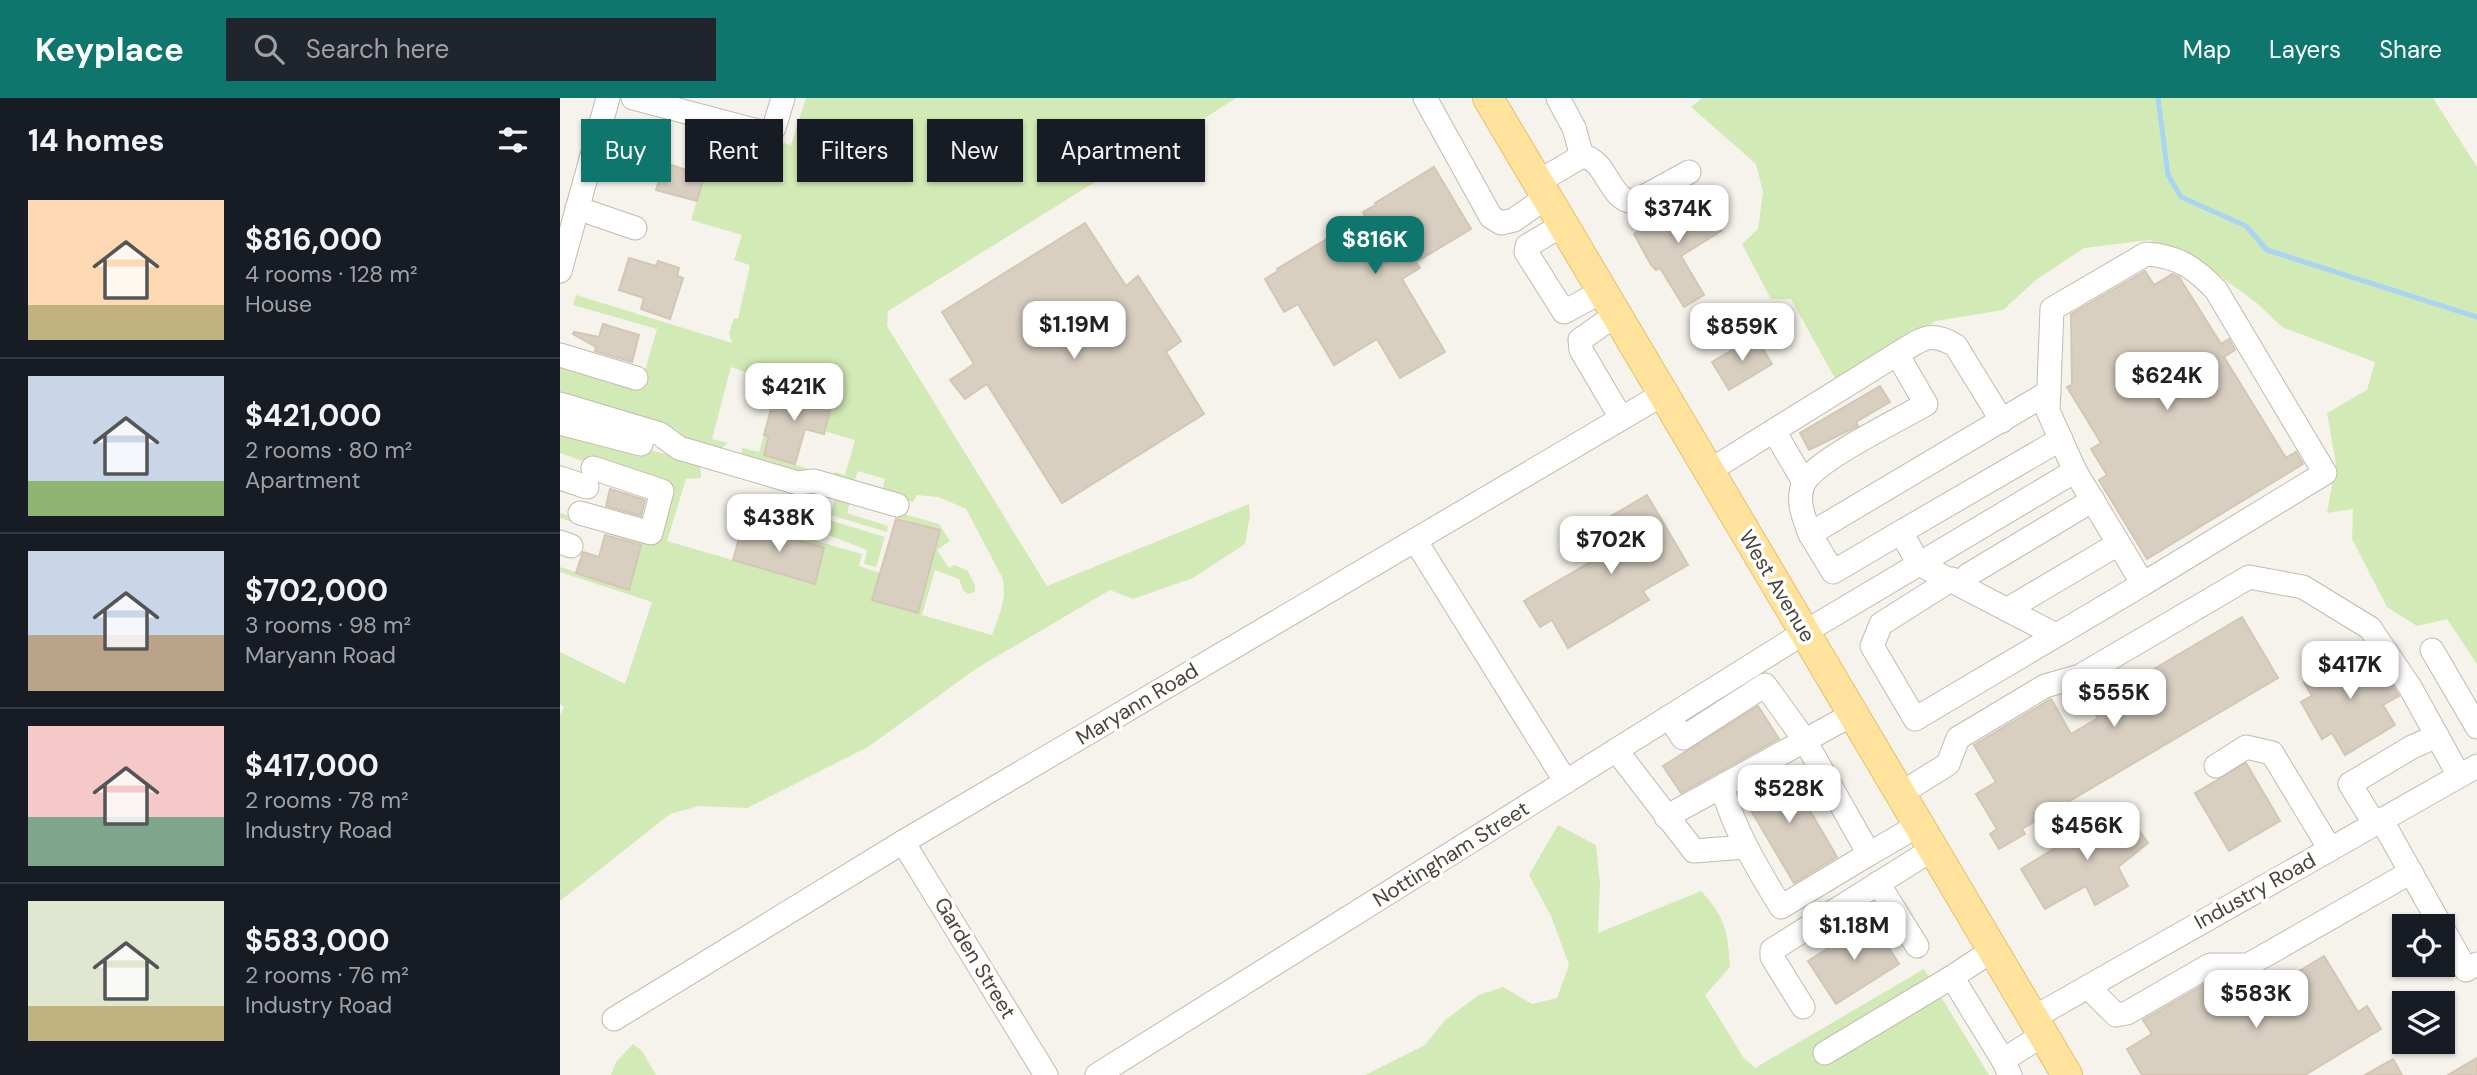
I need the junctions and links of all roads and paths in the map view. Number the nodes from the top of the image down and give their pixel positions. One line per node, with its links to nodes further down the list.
1 (608, 98): 10 (street)
2 (633, 98): 3 (street)
3 (783, 98)
4 (1425, 98): 9 (street)
5 (1488, 98): 9 (main road, West Avenue)
6 (1558, 98): 7 (street)
7 (1581, 156): 8 (street); 9 (street)
8 (1689, 172)
9 (1543, 189): 11 (main road, West Avenue)
10 (578, 208): 12 (street); 13 (street)
11 (1564, 224): 14 (main road, West Avenue); 14 (street)
12 (635, 228)
13 (560, 271)
14 (1610, 303): 19 (main road, West Avenue); 21 (street)
15 (1897, 354): 22 (street); 24 (street); 30 (street)
16 (560, 355): 17 (street)
17 (636, 378)
18 (2049, 393): 22 (street); 25 (street); 42 (street)
19 (1663, 394): 21 (street, Maryann Road); 27 (main road, West Avenue)
20 (560, 404): 26 (street)
21 (1621, 418): 38 (street, Maryann Road)
22 (2002, 421): 37 (street)
23 (560, 423): 26 (street)
24 (1774, 431): 27 (street); 30 (street)
25 (2061, 439): 28 (street); 36 (street)
26 (679, 448): 32 (street)
27 (1709, 471): 44 (main road, West Avenue)
28 (2076, 471): 31 (street); 40 (street, Nottingham Street)
29 (560, 478): 33 (street)
30 (1804, 482): 37 (street)
31 (2093, 500): 39 (street); 41 (street)
32 (897, 505)
33 (580, 513)
34 (780, 523): 35 (path)
35 (783, 530)
36 (1901, 532): 37 (street); 40 (street)
37 (1810, 534)
38 (1415, 540): 55 (street); 61 (street, Maryann Road)
39 (2118, 544): 42 (street); 43 (street)
40 (1919, 564): 41 (street); 44 (street, Nottingham Street)
41 (1957, 582): 43 (street); 45 (street)
42 (2143, 584): 45 (street)
43 (2008, 609): 45 (street)
44 (1805, 632): 47 (main road, West Avenue); 48 (street, Nottingham Street)
45 (2056, 635)
46 (2432, 650): 49 (street)
47 (1853, 714): 51 (street); 57 (main road, West Avenue)
48 (1670, 717): 51 (street); 52 (street, Nottingham Street)
49 (2477, 727)
50 (2437, 736): 54 (street); 57 (street); 59 (street)
51 (1804, 739): 56 (street); 64 (street)
52 (1616, 750): 55 (street, Nottingham Street); 58 (street)
53 (2216, 766): 63 (street)
54 (2468, 770): 59 (street, Industry Road)
55 (1566, 782): 80 (street, Nottingham Street)
56 (1722, 787): 58 (street); 62 (street)
57 (1900, 794): 60 (main road, West Avenue)
58 (1666, 817): 62 (street)
59 (2378, 821): 63 (street, Industry Road); 65 (street)
60 (1926, 837): 64 (street); 66 (street); 69 (main road, West Avenue)
61 (903, 842): 75 (street, Maryann Road); 79 (street, Garden Street)
62 (1745, 847): 64 (street)
63 (2330, 849): 73 (street, Industry Road)
64 (1869, 854)
65 (2411, 872): 67 (street); 73 (street)
66 (1878, 883): 68 (street); 74 (street)
67 (2435, 914)
68 (1917, 946)
69 (1993, 950): 72 (street); 76 (main road, West Avenue)
70 (2455, 950): 71 (street)
71 (2477, 964)
72 (1952, 976): 77 (street); 78 (street)
73 (2088, 986): 76 (street, Industry Road)
74 (1803, 1007)
75 (614, 1019)
76 (2038, 1026): 78 (street, Industry Road); 81 (main road, West Avenue)
77 (1825, 1053)
78 (2007, 1067)
79 (1046, 1075)
80 (1097, 1075)
81 (2067, 1075)

